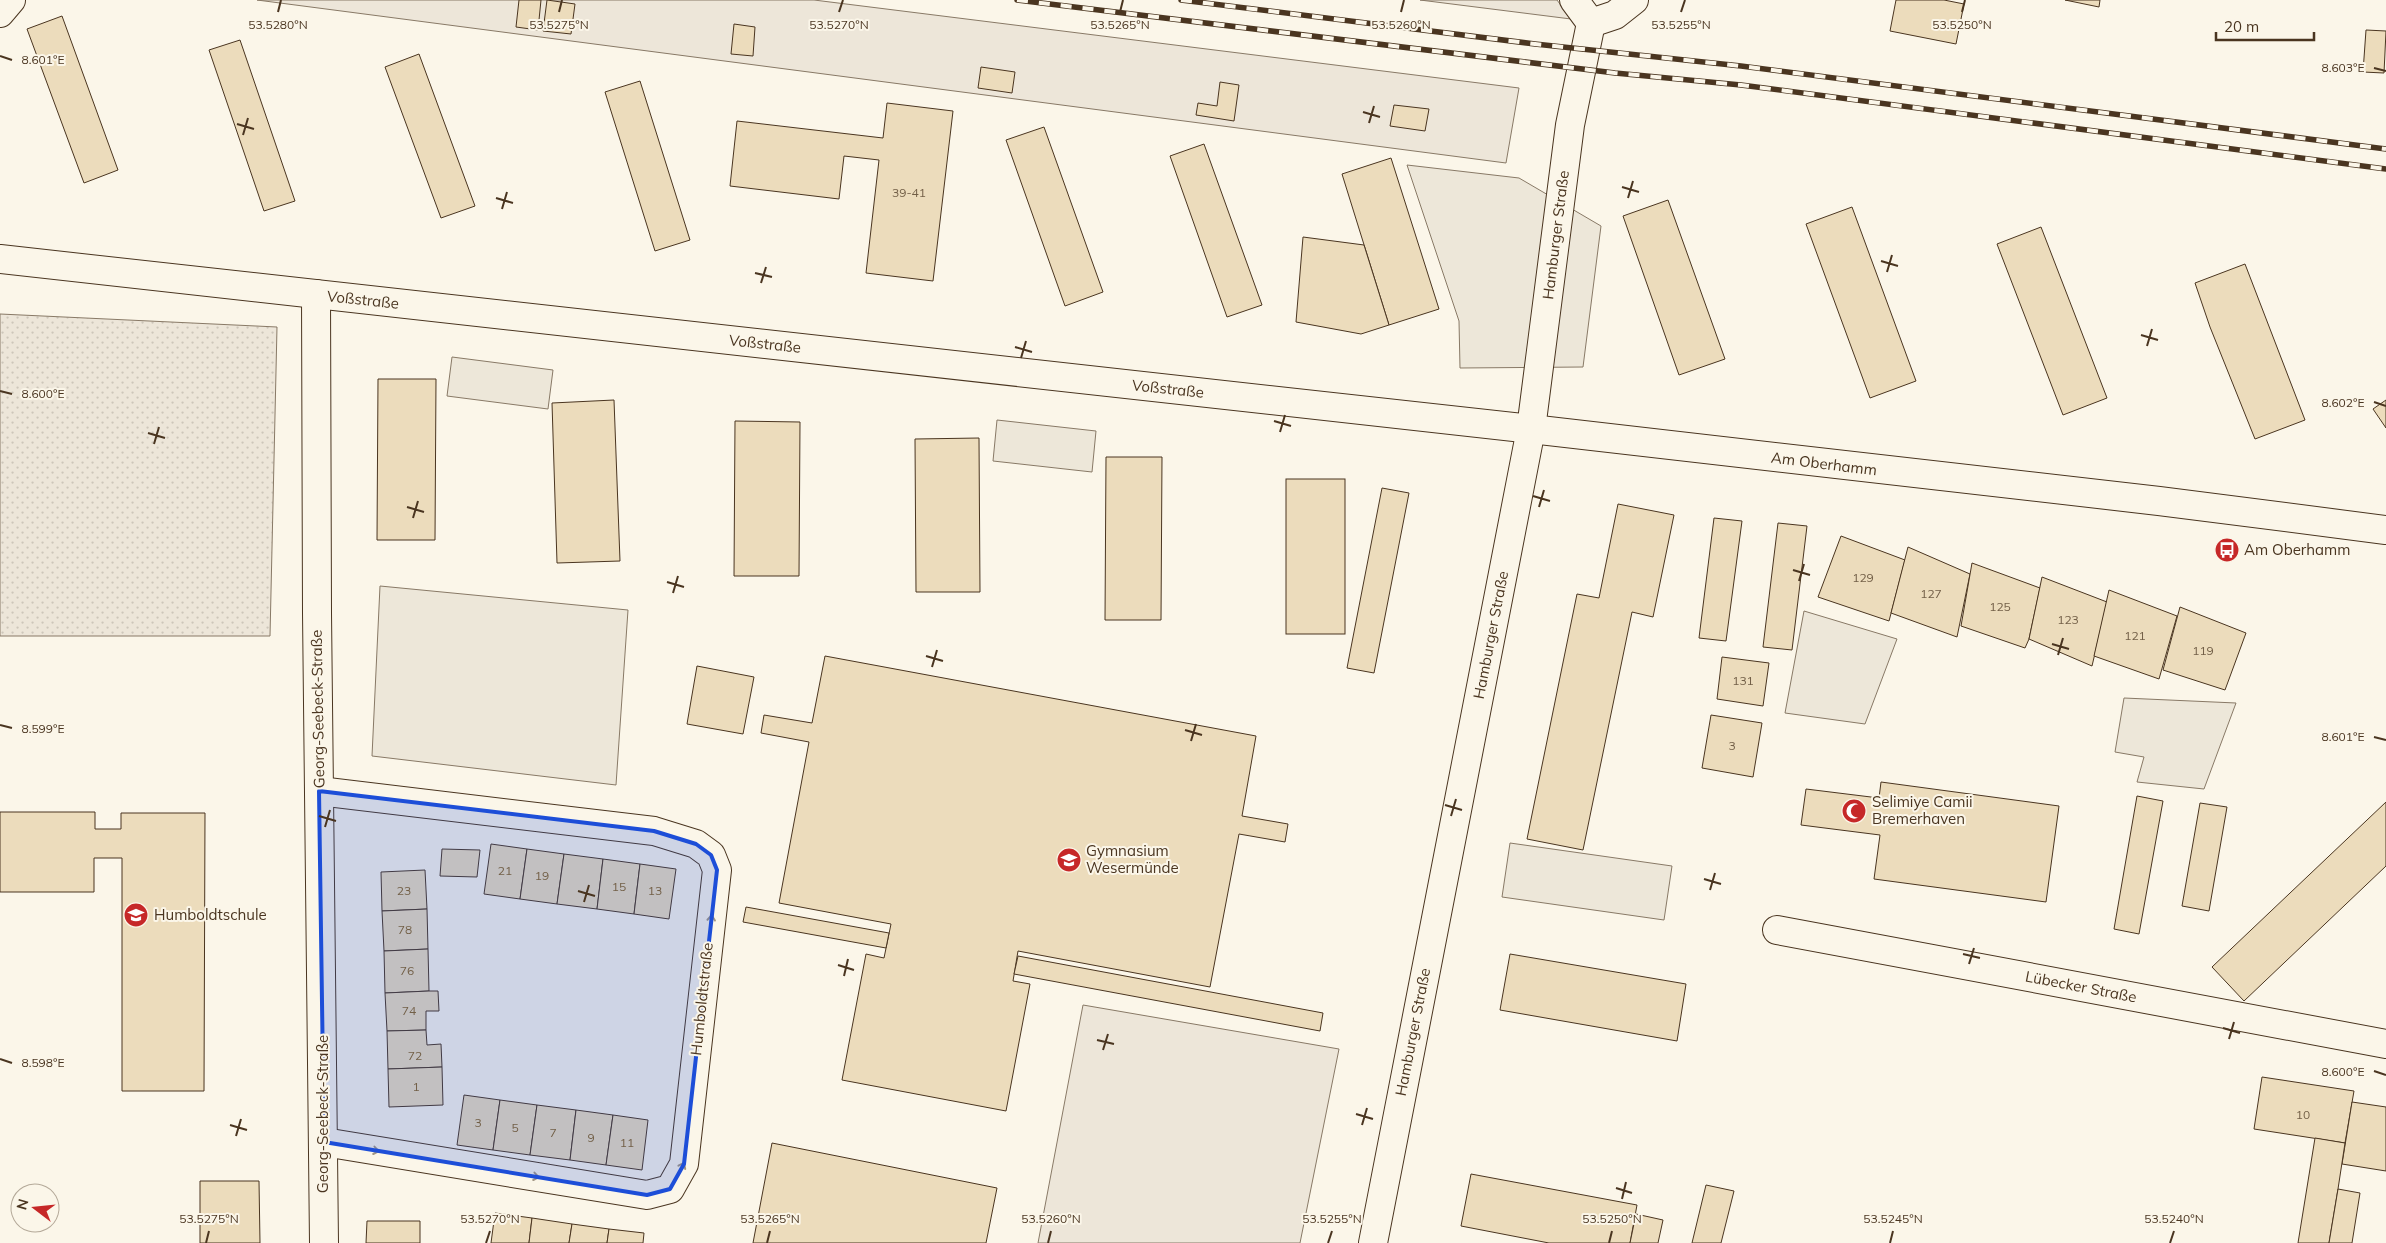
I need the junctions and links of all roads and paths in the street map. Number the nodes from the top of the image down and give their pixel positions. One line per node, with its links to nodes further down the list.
1 (11, 0): 4 (street)
2 (1634, 0): 5 (street)
3 (1575, 1): 5 (street)
4 (0, 12)
5 (1591, 23): 8 (street, Hamburger Straße)
6 (0, 259): 7 (street, Voßstraße)
7 (316, 294): 8 (street, Voßstraße); 10 (street, Georg-Seebeck-Straße)
8 (1531, 429): 9 (street, Am Oberhamm); 15 (street, Hamburger Straße)
9 (2386, 530)
10 (319, 791): 13 (street, Georg-Seebeck-Straße); 13 (street, Humboldtstraße, one-way to 10)
11 (1777, 930): 12 (street, Lübecker Straße)
12 (2386, 1044)
13 (324, 1142): 14 (street, Georg-Seebeck-Straße)
14 (324, 1243)
15 (1373, 1243)

